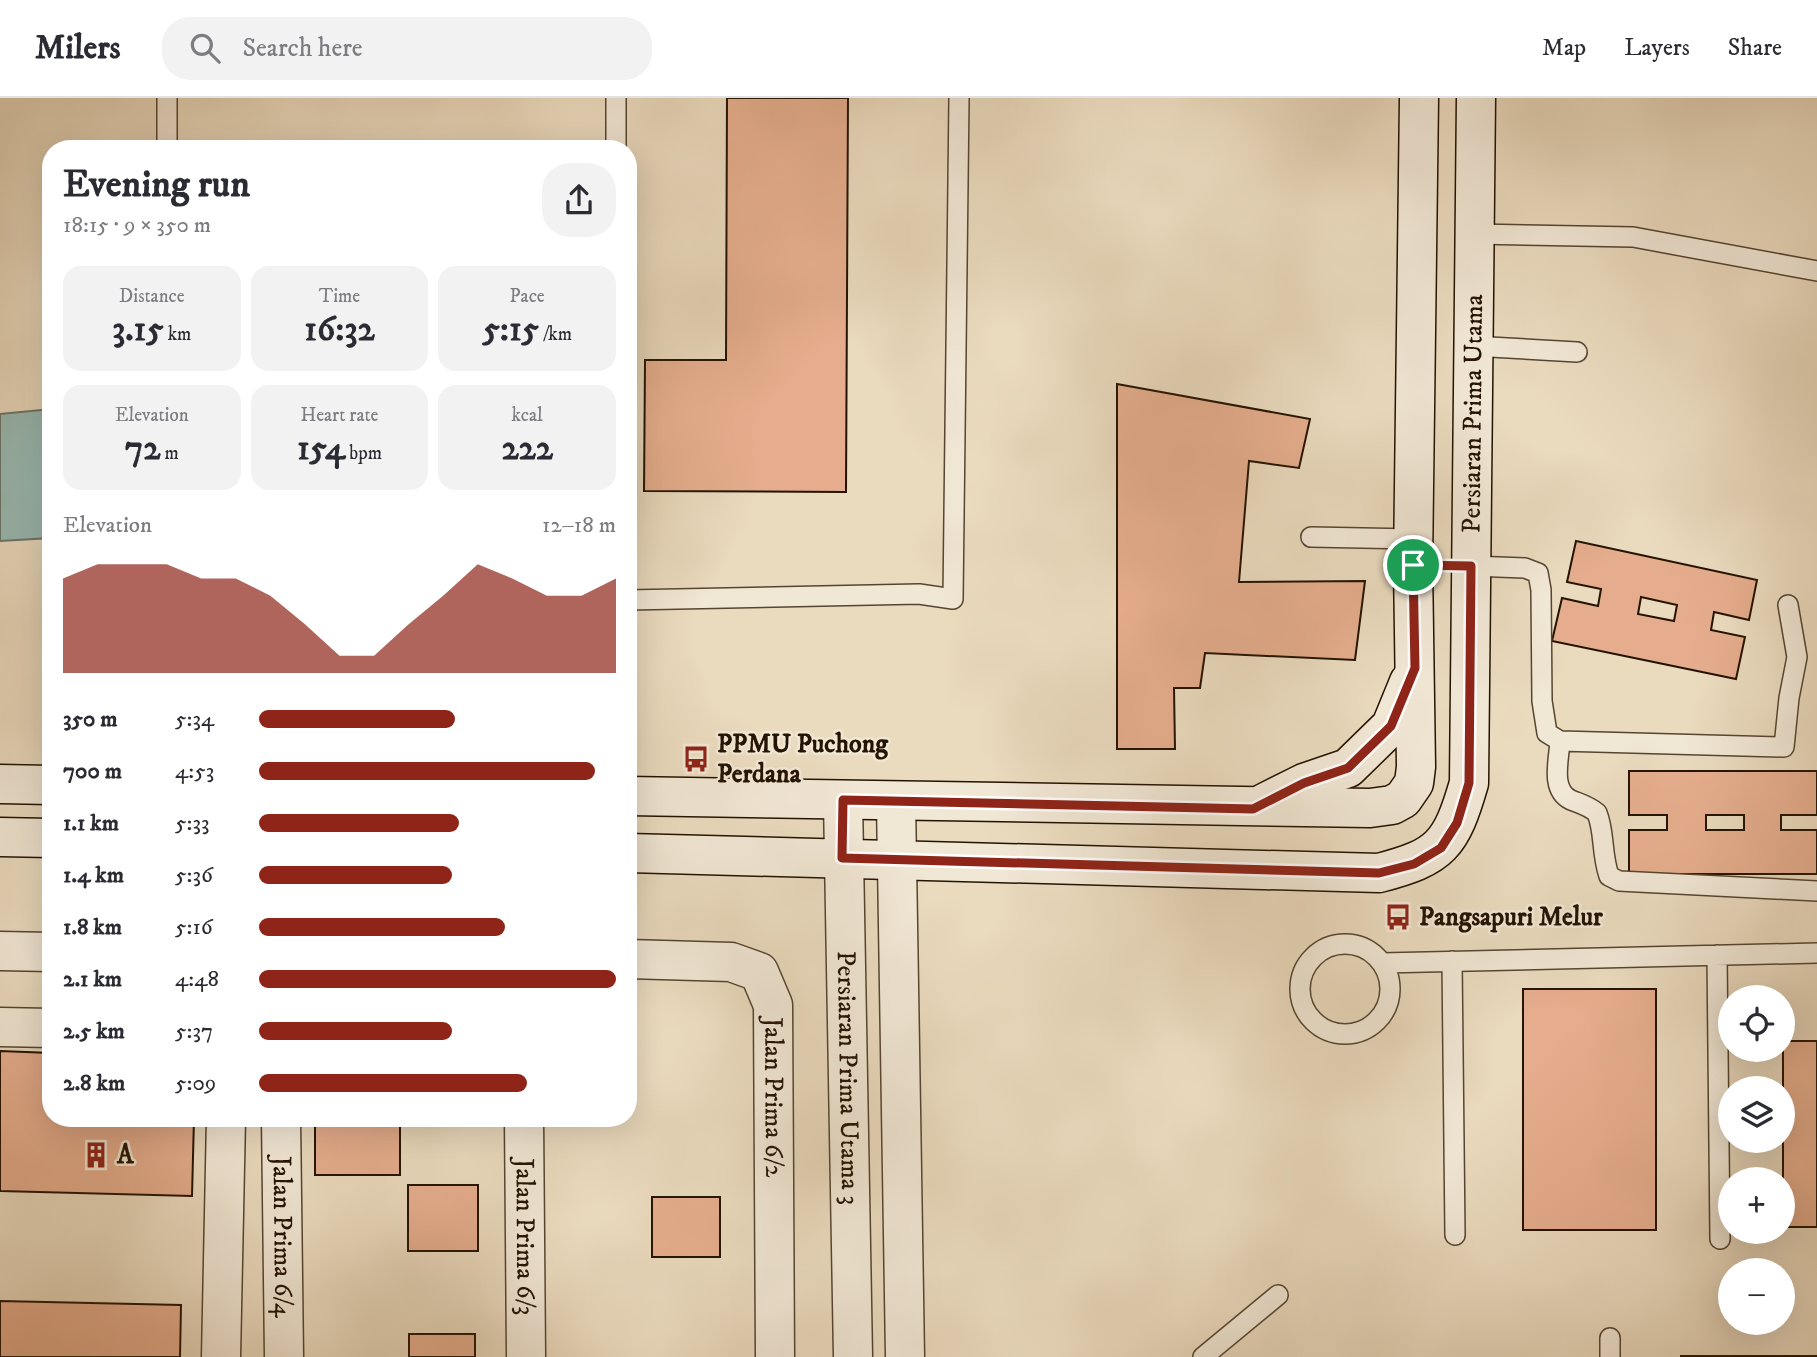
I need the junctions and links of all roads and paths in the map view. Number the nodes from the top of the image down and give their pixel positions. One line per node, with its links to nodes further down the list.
1 (167, 98): 6 (lane)
2 (616, 98): 7 (lane)
3 (959, 98): 15 (lane)
4 (1419, 98): 13 (main road)
5 (1476, 98): 8 (main road, Persiaran Prima Utama)
6 (167, 140)
7 (616, 140)
8 (1474, 234): 9 (lane); 10 (main road, Persiaran Prima Utama)
9 (1817, 271)
10 (1472, 346): 11 (lane); 14 (main road, Persiaran Prima Utama)
11 (1577, 352)
12 (1311, 537): 13 (lane)
13 (1414, 552): 14 (main road); 19 (main road)
14 (1471, 566): 20 (lane); 30 (main road, Persiaran Prima Utama)
15 (637, 600)
16 (1788, 605): 17 (lane)
17 (1797, 657): 18 (lane); 20 (lane)
18 (1817, 657)
19 (1415, 668): 24 (main road); 27 (main road)
20 (1560, 741): 34 (lane)
21 (0, 784): 22 (main road)
22 (42, 785)
23 (637, 796): 25 (main road)
24 (1403, 799): 27 (main road); 30 (main road)
25 (843, 800): 26 (main road); 32 (main road, Persiaran Prima Utama 3)
26 (896, 801): 27 (main road); 33 (main road, Persiaran Prima Utama 3)
27 (1253, 809)
28 (0, 837): 29 (main road)
29 (42, 838)
30 (1441, 848): 33 (main road)
31 (637, 852): 32 (main road)
32 (842, 858): 33 (main road); 54 (main road, Persiaran Prima Utama 3)
33 (896, 859): 55 (main road, Persiaran Prima Utama 3)
34 (1817, 891)
35 (0, 951): 36 (main road)
36 (42, 952)
37 (1817, 953): 38 (lane)
38 (1717, 955): 40 (lane); 47 (lane)
39 (637, 959): 53 (main road, Jalan Prima 6/2)
40 (1452, 961): 41 (lane); 48 (lane)
41 (1382, 963): 41 (lane)
42 (0, 1027): 43 (main road)
43 (42, 1028)
44 (226, 1127): 50 (main road)
45 (281, 1127): 51 (main road, Jalan Prima 6/4)
46 (524, 1127): 52 (main road, Jalan Prima 6/3)
47 (1719, 1167)
48 (1455, 1235)
49 (1278, 1294): 56 (lane)
50 (222, 1357)
51 (284, 1357)
52 (526, 1357)
53 (775, 1357)
54 (853, 1357)
55 (905, 1357)
56 (1203, 1357)

